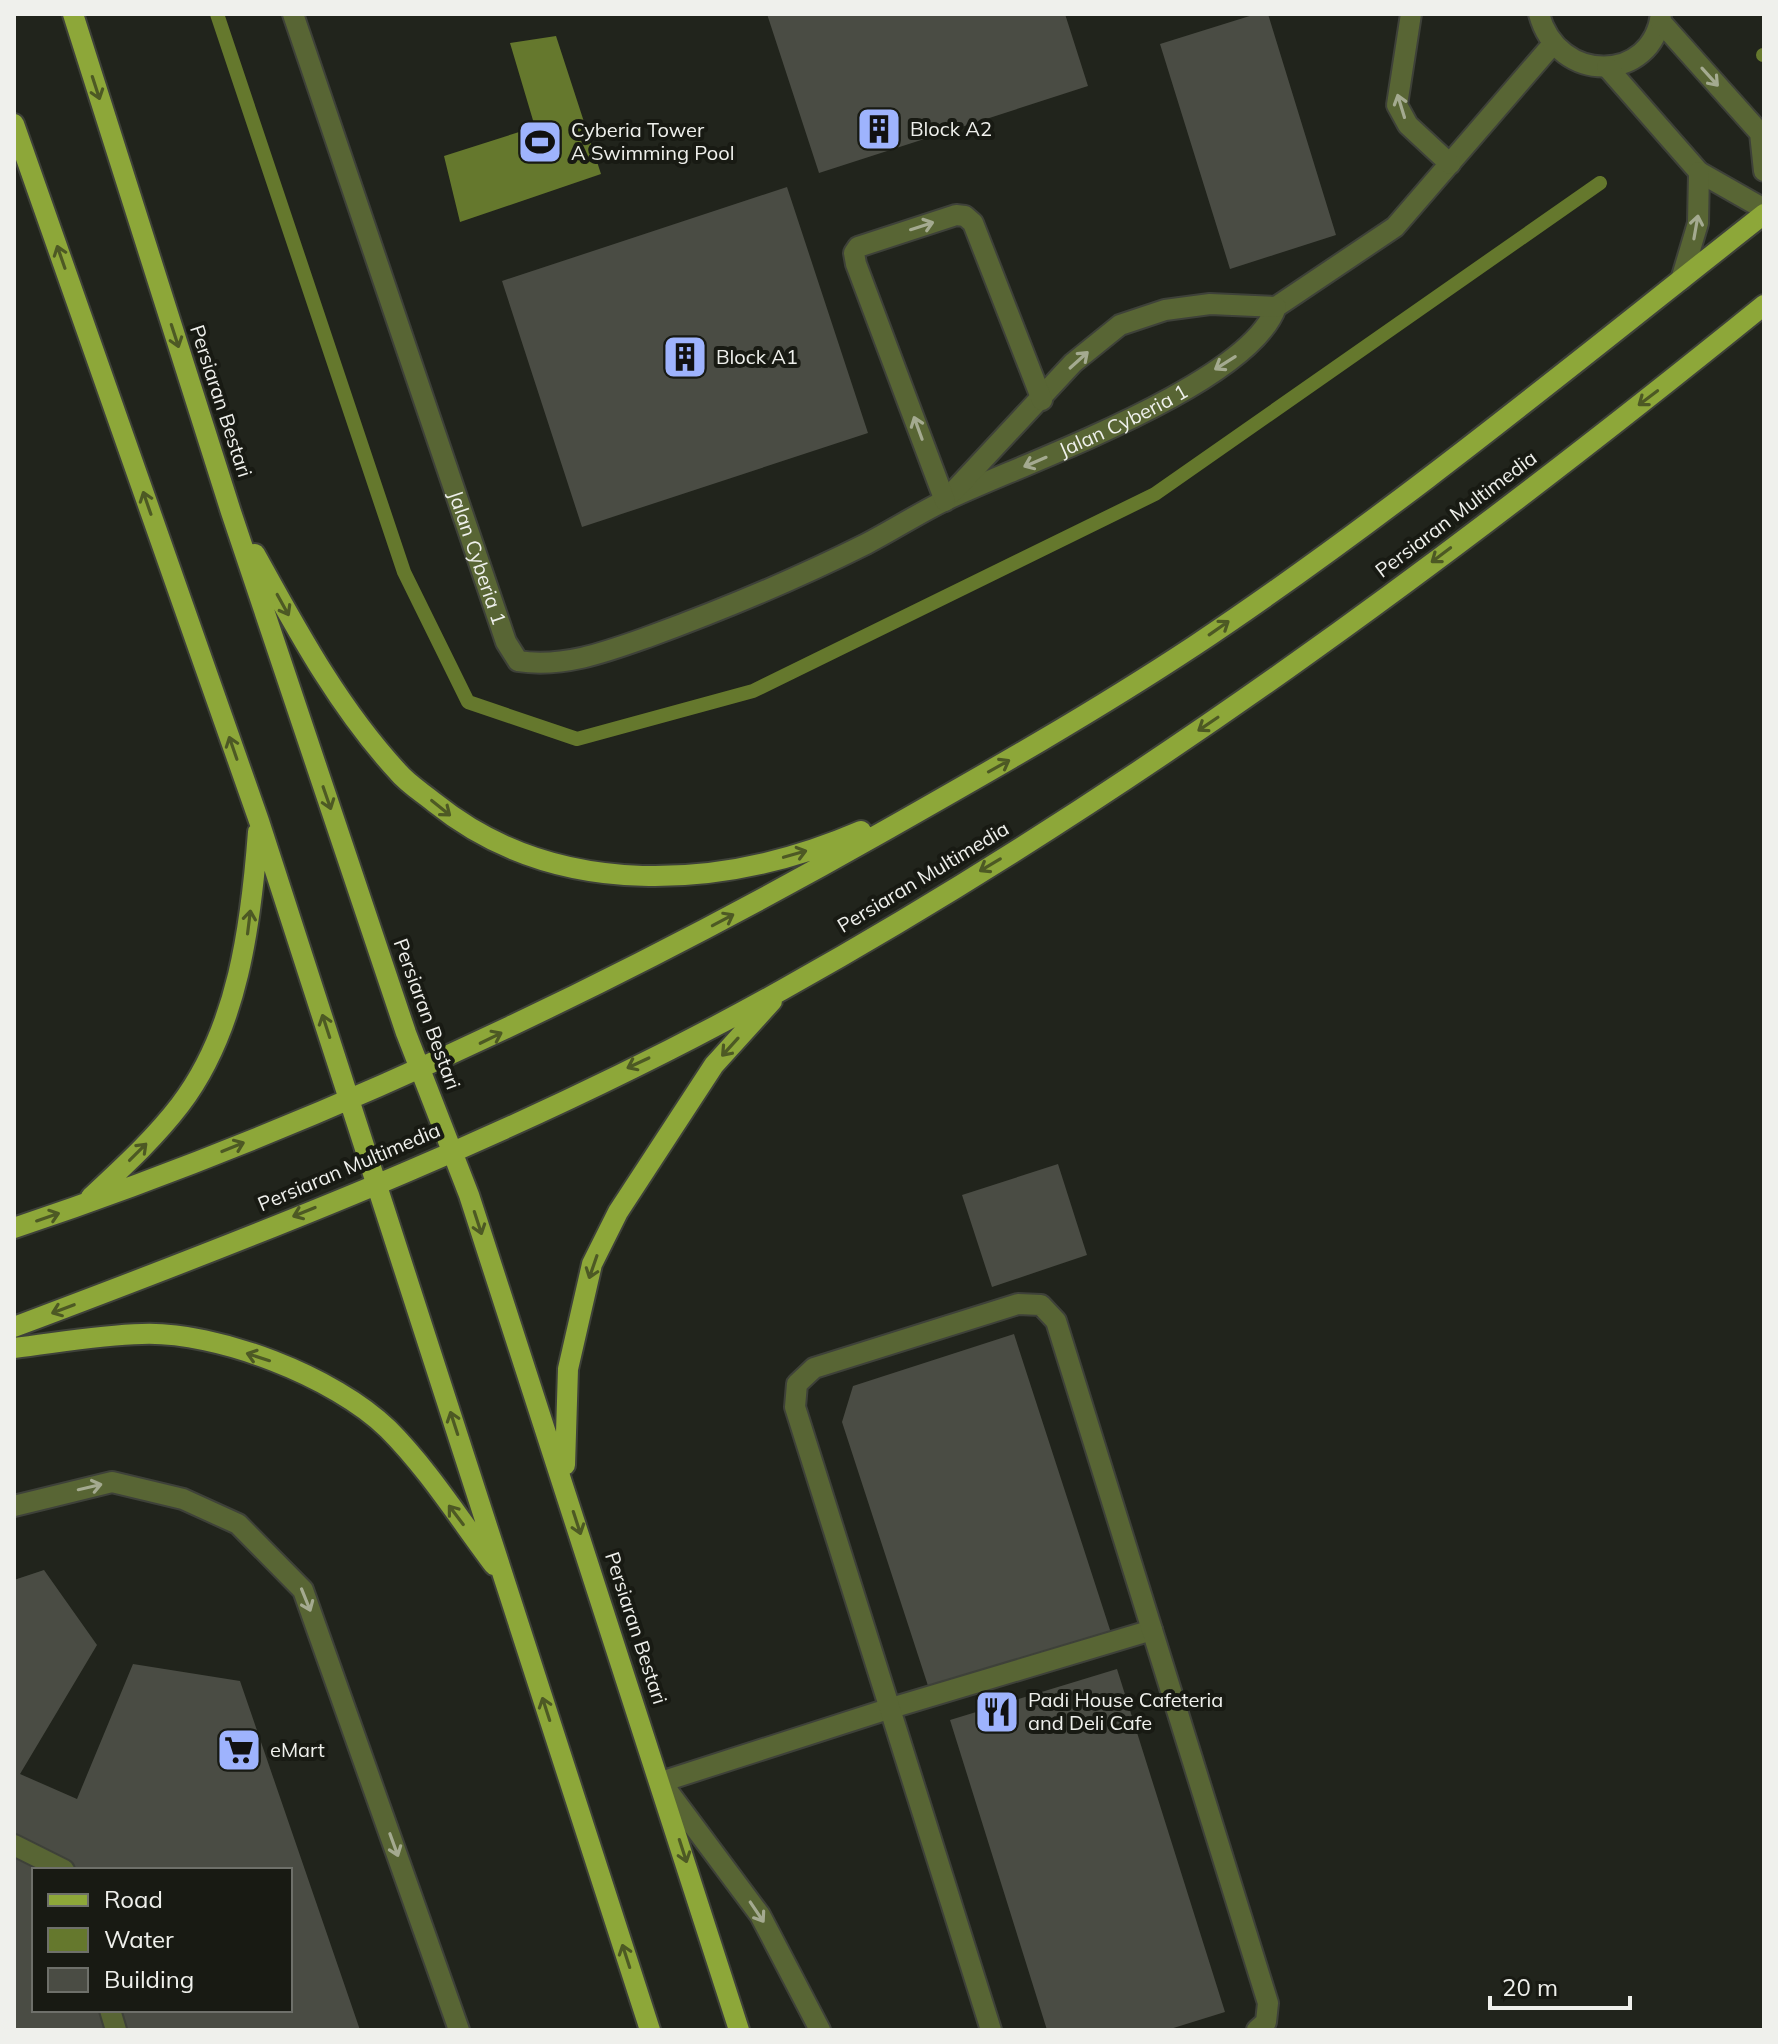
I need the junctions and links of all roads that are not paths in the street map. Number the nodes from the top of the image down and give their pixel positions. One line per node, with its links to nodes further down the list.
1 (73, 14): 21 (main road, Persiaran Bestari, one-way to 21)
2 (293, 14): 20 (street, Jalan Cyberia 1)
3 (1411, 14): 10 (street, one-way to 3)
4 (1539, 14): 6 (street)
5 (1660, 18): 7 (street); 9 (street, one-way to 9)
6 (1552, 45): 7 (street); 10 (street, Jalan Cyberia 1)
7 (1607, 67): 12 (street)
8 (14, 124): 23 (main road, one-way to 8)
9 (1762, 133): 11 (street)
10 (1450, 164): 17 (street, Jalan Cyberia 1)
11 (1764, 171)
12 (1699, 172): 13 (street); 14 (street, one-way to 12)
13 (1764, 212): 14 (main road)
14 (1681, 280): 22 (main road, one-way to 14)
15 (1764, 293): 18 (main road)
16 (1764, 305): 18 (main road, Persiaran Multimedia)
17 (1276, 307): 19 (street, Jalan Cyberia 1, one-way to 17); 20 (street, Jalan Cyberia 1, one-way to 20)
18 (1709, 350): 24 (main road, Persiaran Multimedia, one-way to 24)
19 (1042, 400): 20 (street, Jalan Cyberia 1); 20 (street, one-way to 19)
20 (945, 501)
21 (231, 512): 22 (main road, one-way to 22); 25 (main road, Persiaran Bestari, one-way to 25)
22 (952, 792): 25 (main road, one-way to 22)
23 (259, 821): 26 (main road, one-way to 23); 29 (main road, one-way to 23)
24 (783, 989): 27 (main road, Persiaran Multimedia, one-way to 27); 33 (main road, one-way to 33)
25 (421, 1070): 26 (main road); 27 (main road, Persiaran Bestari)
26 (351, 1100): 28 (main road); 29 (main road, one-way to 26)
27 (451, 1150): 28 (main road, Persiaran Multimedia); 33 (main road, Persiaran Bestari, one-way to 33)
28 (377, 1183): 31 (main road, Persiaran Multimedia, one-way to 31); 35 (main road, one-way to 28)
29 (82, 1206): 30 (main road, one-way to 29)
30 (14, 1228)
31 (14, 1327)
32 (14, 1348): 35 (main road, one-way to 32)
33 (565, 1483): 38 (main road, Persiaran Bestari, one-way to 38)
34 (14, 1506): 41 (street, one-way to 41)
35 (503, 1577): 42 (main road, one-way to 35)
36 (1152, 1630): 37 (street); 37 (street); 46 (street)
37 (888, 1709): 38 (street); 45 (street)
38 (661, 1782): 43 (main road, Persiaran Bestari, one-way to 43); 44 (street, one-way to 44)
39 (14, 1845): 40 (street)
40 (60, 1868)
41 (459, 2030)
42 (650, 2030)
43 (739, 2030)
44 (820, 2030)
45 (991, 2030)
46 (1257, 2030)

